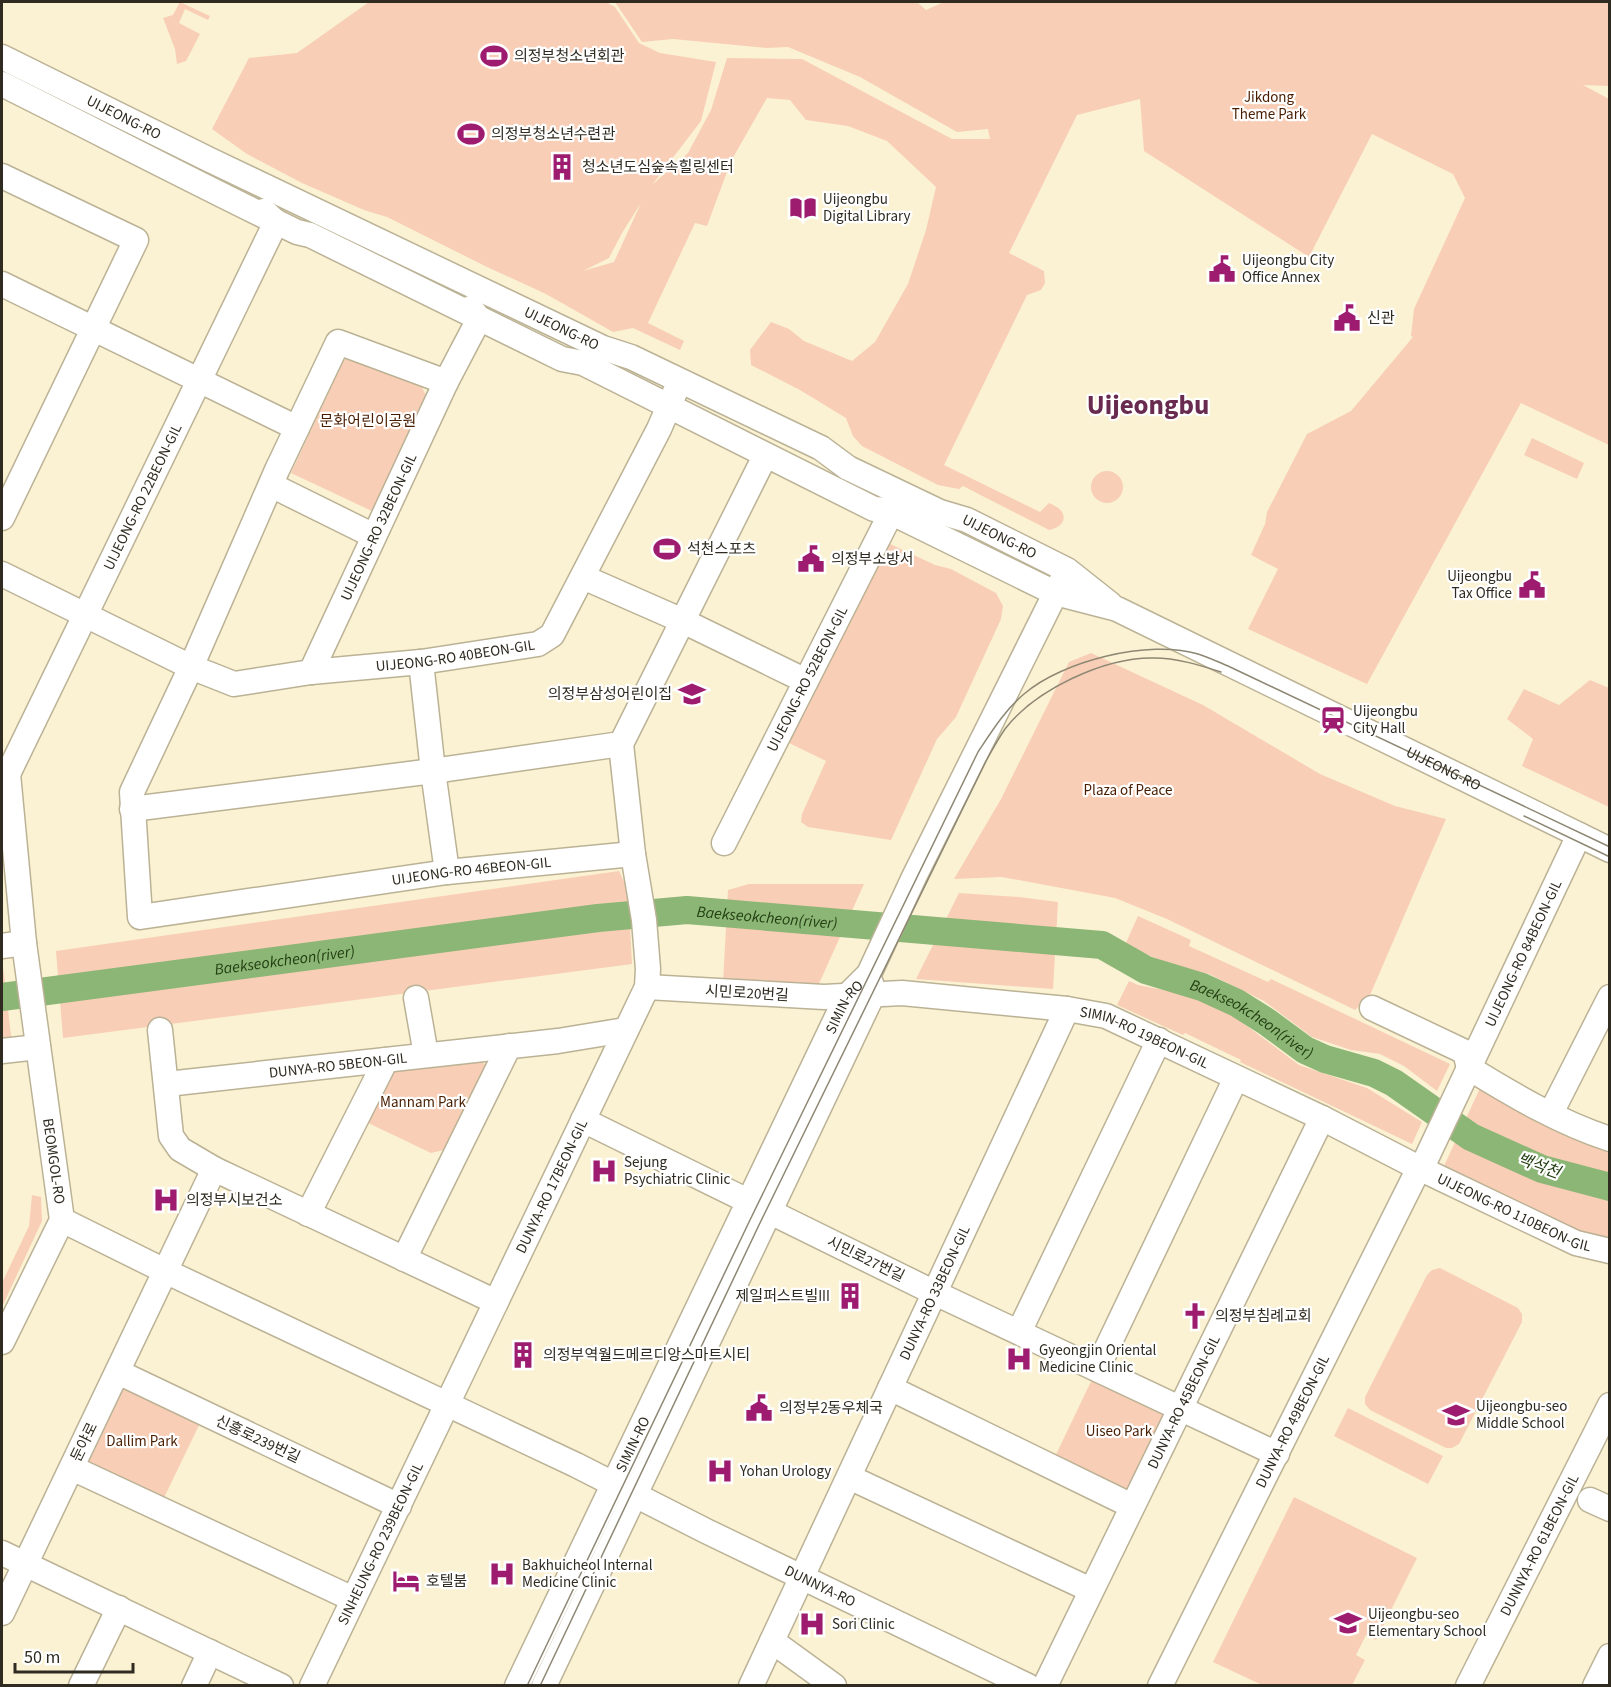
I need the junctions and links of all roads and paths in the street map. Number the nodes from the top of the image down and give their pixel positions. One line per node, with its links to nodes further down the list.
1 (2, 57): 4 (street, UIJEONG-RO)
2 (2, 84): 5 (street, UIJEONG-RO)
3 (2, 176): 9 (street)
4 (299, 201): 5 (street); 7 (street, UIJEONG-RO)
5 (276, 222): 8 (street, UIJEONG-RO); 10 (street, UIJEONG-RO 22BEON-GIL)
6 (2, 284): 9 (street)
7 (534, 314): 8 (street); 11 (street, UIJEONG-RO)
8 (480, 319): 12 (street, UIJEONG-RO 32BEON-GIL); 13 (street, UIJEONG-RO)
9 (93, 329): 10 (street); 18 (street)
10 (199, 380): 14 (street); 25 (street, UIJEONG-RO 22BEON-GIL)
11 (680, 380): 13 (street, UIJEONG-RO 40BEON-GIL); 20 (street, UIJEONG-RO)
12 (446, 382): 14 (street, UIJEONG-RO 46BEON-GIL); 19 (street, UIJEONG-RO 32BEON-GIL)
13 (668, 406): 15 (street, UIJEONG-RO); 22 (street, UIJEONG-RO 40BEON-GIL)
14 (297, 428): 16 (street, UIJEONG-RO 46BEON-GIL)
15 (765, 456): 17 (street, UIJEONG-RO); 26 (street)
16 (271, 485): 19 (street); 28 (street, UIJEONG-RO 46BEON-GIL)
17 (891, 513): 23 (street, UIJEONG-RO); 30 (street, UIJEONG-RO 52BEON-GIL)
18 (2, 518)
19 (374, 536): 29 (street, UIJEONG-RO 32BEON-GIL)
20 (1067, 570): 23 (street); 24 (street, UIJEONG-RO)
21 (2, 574): 25 (street, UIJEONG-RO 40BEON-GIL)
22 (583, 577): 26 (street); 27 (street, UIJEONG-RO 40BEON-GIL)
23 (1055, 593): 24 (street, UIJEONG-RO); 42 (street, SIMIN-RO)
24 (1117, 609): 35 (street, UIJEONG-RO)
25 (86, 616): 28 (street, UIJEONG-RO 40BEON-GIL); 33 (street, UIJEONG-RO 22BEON-GIL)
26 (683, 621): 30 (street); 31 (street)
27 (421, 662): 29 (street, UIJEONG-RO 40BEON-GIL); 32 (street)
28 (191, 667): 29 (street, UIJEONG-RO 40BEON-GIL); 34 (street, UIJEONG-RO 46BEON-GIL)
29 (311, 672)
30 (806, 681): 36 (street, UIJEONG-RO 52BEON-GIL)
31 (621, 744): 32 (street); 38 (street)
32 (433, 771): 34 (street); 39 (street)
33 (5, 773): 40 (street, BEOMGOL-RO)
34 (132, 808): 39 (street, UIJEONG-RO 46BEON-GIL)
35 (1579, 835): 37 (street, UIJEONG-RO); 56 (street, UIJEONG-RO 84BEON-GIL)
36 (724, 843)
37 (1610, 850)
38 (634, 861): 39 (street, UIJEONG-RO 46BEON-GIL); 41 (street)
39 (447, 872)
40 (13, 945): 51 (street, BEOMGOL-RO)
41 (648, 978): 43 (street, 시민로20번길); 49 (street, DUNYA-RO 17BEON-GIL)
42 (871, 984): 43 (street, SIMIN-RO 19BEON-GIL); 47 (street, SIMIN-RO 19BEON-GIL); 65 (street, SIMIN-RO)
43 (847, 996): 65 (street, SIMIN-RO)
44 (1610, 997): 59 (street)
45 (416, 998): 54 (street)
46 (1372, 1008): 56 (street)
47 (1067, 1009): 50 (street, SIMIN-RO 19BEON-GIL); 71 (street, DUNYA-RO 33BEON-GIL)
48 (160, 1029): 58 (street)
49 (625, 1030): 52 (street, DUNYA-RO 5BEON-GIL); 61 (street, DUNYA-RO 17BEON-GIL)
50 (1159, 1040): 57 (street, SIMIN-RO 19BEON-GIL); 73 (street)
51 (37, 1043): 53 (street); 67 (street, BEOMGOL-RO)
52 (508, 1046): 54 (street, DUNYA-RO 5BEON-GIL); 69 (street)
53 (2, 1051)
54 (426, 1055): 55 (street, DUNYA-RO 5BEON-GIL)
55 (386, 1060): 58 (street, DUNYA-RO 5BEON-GIL); 66 (street)
56 (1468, 1070): 59 (street); 63 (street, UIJEONG-RO 84BEON-GIL)
57 (1236, 1078): 60 (street, SIMIN-RO 19BEON-GIL); 75 (street)
58 (167, 1084): 64 (street)
59 (1551, 1113): 62 (street)
60 (1322, 1118): 63 (street, SIMIN-RO 19BEON-GIL); 80 (street, DUNYA-RO 45BEON-GIL)
61 (583, 1120): 65 (street, 시민로27번길); 72 (street, DUNYA-RO 17BEON-GIL)
62 (1610, 1139)
63 (1422, 1164): 68 (street, UIJEONG-RO 110BEON-GIL); 81 (street, DUNYA-RO 49BEON-GIL)
64 (214, 1169): 66 (street); 70 (street)
65 (759, 1207): 71 (street, 시민로27번길); 84 (street, SIMIN-RO)
66 (308, 1214): 69 (street)
67 (62, 1220): 70 (street, DUNNYA-RO); 74 (street, BEOMGOL-RO)
68 (1610, 1251)
69 (404, 1259): 72 (street)
70 (165, 1271): 76 (street, 둔야로); 78 (street, DUNNYA-RO)
71 (935, 1293): 73 (street, 시민로27번길); 77 (street, DUNYA-RO 33BEON-GIL)
72 (496, 1302): 78 (street, DUNYA-RO 17BEON-GIL)
73 (1019, 1332): 75 (street, 시민로27번길)
74 (2, 1342)
75 (1097, 1369): 80 (street, 시민로27번길)
76 (118, 1372): 82 (street, 둔야로); 85 (street, 신흥로239번길)
77 (891, 1388): 83 (street, DUNYA-RO 33BEON-GIL); 86 (street)
78 (447, 1403): 84 (street, DUNNYA-RO); 85 (street, SINHEUNG-RO 239BEON-GIL)
79 (1610, 1405): 108 (street, DUNNYA-RO 61BEON-GIL)
80 (1181, 1409): 81 (street, 시민로27번길); 86 (street, DUNYA-RO 45BEON-GIL)
81 (1277, 1454): 107 (street, DUNYA-RO 49BEON-GIL)
82 (72, 1467): 88 (street, 둔야로); 91 (street)
83 (849, 1477): 89 (street, DUNYA-RO 33BEON-GIL); 90 (street)
84 (624, 1490): 89 (street, DUNNYA-RO); 101 (street, SIMIN-RO); 102 (street, SIMIN-RO)
85 (399, 1506): 91 (street, SINHEUNG-RO 239BEON-GIL)
86 (1132, 1506): 90 (street, DUNYA-RO 45BEON-GIL)
87 (2, 1553): 88 (street)
88 (25, 1564): 92 (street); 93 (street, 둔야로)
89 (802, 1577): 94 (street, DUNYA-RO 33BEON-GIL); 105 (street, DUNNYA-RO)
90 (1092, 1590): 106 (street, DUNYA-RO 45BEON-GIL)
91 (353, 1599): 100 (street, SINHEUNG-RO 239BEON-GIL)
92 (119, 1608): 95 (street); 97 (street)
93 (2, 1614)
94 (772, 1641): 103 (street, DUNYA-RO 33BEON-GIL); 104 (street)
95 (210, 1652): 98 (street); 99 (street)
96 (1610, 1656): 109 (street)
97 (81, 1686)
98 (194, 1686)
99 (281, 1686)
100 (312, 1686)
101 (517, 1686)
102 (543, 1686)
103 (751, 1686)
104 (834, 1686)
105 (1028, 1686)
106 (1045, 1686)
107 (1160, 1686)
108 (1468, 1686)
109 (1595, 1686)

